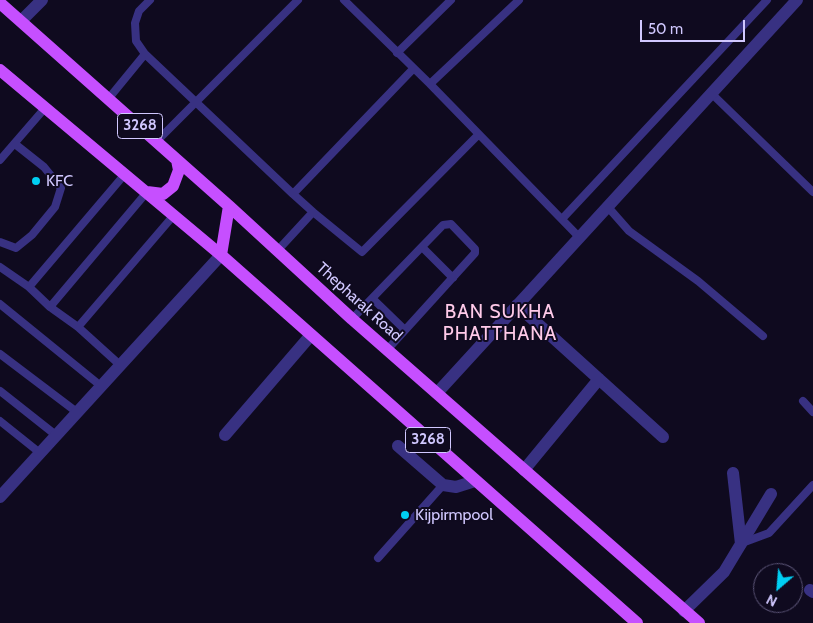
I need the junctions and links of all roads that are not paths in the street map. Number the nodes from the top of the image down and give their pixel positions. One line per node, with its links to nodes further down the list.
1 (42, 0): 10 (street)
2 (150, 0): 12 (lane)
3 (298, 0): 18 (lane)
4 (344, 0): 11 (lane)
5 (451, 0): 11 (lane)
6 (519, 0): 15 (lane)
7 (767, 0): 33 (lane)
8 (0, 2): 10 (main road, Thepharak Road / 3268)
9 (791, 2): 16 (street)
10 (21, 21): 17 (main road, Thepharak Road / 3268)
11 (397, 53): 13 (lane)
12 (145, 54): 17 (lane); 18 (lane)
13 (413, 69): 15 (lane); 28 (lane)
14 (0, 70): 19 (main road, 3268)
15 (430, 84): 20 (lane)
16 (711, 93): 27 (lane); 30 (street)
17 (109, 98): 21 (main road, Thepharak Road / 3268)
18 (196, 101): 21 (lane); 28 (lane)
19 (45, 108): 22 (lane); 25 (main road, 3268)
20 (478, 136): 31 (lane); 33 (lane)
21 (157, 141): 24 (main road, Thepharak Road / 3268)
22 (15, 144): 23 (lane); 35 (lane)
23 (0, 160)
24 (177, 160): 26 (main road); 29 (main road, Thepharak Road / 3268)
25 (125, 174): 26 (main road, 3268); 41 (lane)
26 (147, 192): 32 (main road, 3268); 45 (lane)
27 (813, 192)
28 (294, 194): 31 (lane)
29 (229, 206): 37 (main road, Thepharak Road / 3268); 38 (main road)
30 (607, 206): 34 (street); 50 (lane)
31 (313, 212): 37 (lane)
32 (174, 215): 38 (main road, 3268); 47 (lane)
33 (562, 219): 34 (lane)
34 (579, 237): 44 (street)
35 (0, 242)
36 (422, 247): 40 (lane); 40 (lane); 42 (lane)
37 (278, 250): 46 (main road, Thepharak Road / 3268)
38 (221, 255): 49 (main road, 3268); 53 (street)
39 (0, 267): 41 (lane)
40 (453, 278): 48 (lane)
41 (29, 287): 45 (lane)
42 (373, 299): 46 (lane); 48 (lane)
43 (0, 304): 55 (lane)
44 (517, 304): 54 (street); 57 (street)
45 (50, 307): 47 (lane)
46 (352, 319): 51 (main road, Thepharak Road / 3268)
47 (78, 327): 53 (lane)
48 (405, 330): 51 (lane)
49 (311, 335): 62 (street); 69 (main road, 3268)
50 (763, 336)
51 (387, 350): 57 (main road, Thepharak Road / 3268)
52 (0, 354): 59 (lane)
53 (120, 365): 59 (street)
54 (599, 379): 64 (street); 67 (street)
55 (96, 382)
56 (0, 391): 63 (lane)
57 (437, 393): 67 (main road, Thepharak Road / 3268)
58 (803, 402): 60 (lane)
59 (78, 412): 63 (street)
60 (813, 412)
61 (0, 421): 66 (lane)
62 (225, 435)
63 (56, 436): 66 (street)
64 (663, 437)
65 (398, 446): 70 (street)
66 (40, 453): 73 (street)
67 (524, 470): 76 (main road, Thepharak Road / 3268)
68 (733, 473): 74 (street)
69 (475, 481): 70 (street); 77 (main road, 3268)
70 (443, 485): 75 (lane)
71 (813, 485): 74 (lane)
72 (770, 494): 74 (street)
73 (0, 497)
74 (740, 544): 76 (street)
75 (378, 558)
76 (684, 611): 78 (main road, Thepharak Road / 3268)
77 (637, 623)
78 (699, 623)

